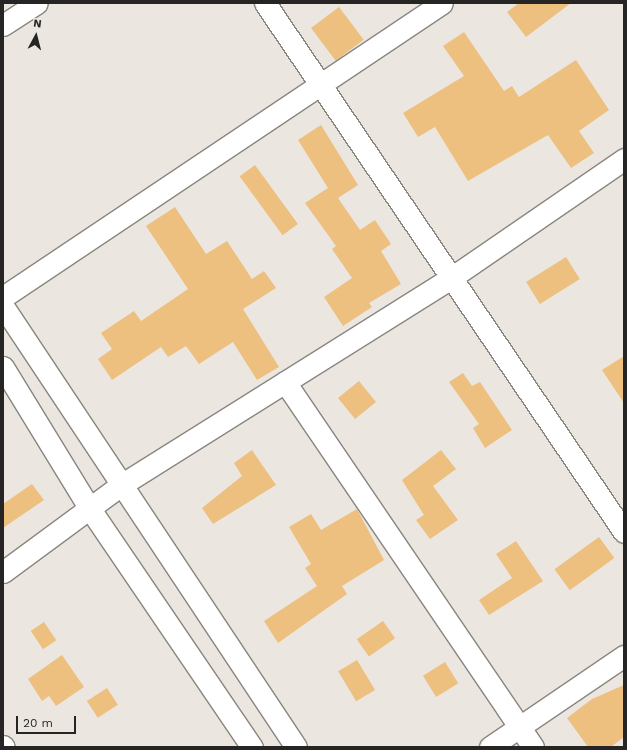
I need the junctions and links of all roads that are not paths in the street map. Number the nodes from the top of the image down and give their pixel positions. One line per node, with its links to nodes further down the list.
1 (37, 3): 4 (street)
2 (265, 3): 5 (street)
3 (442, 3): 5 (street)
4 (3, 25)
5 (320, 85): 7 (street); 8 (street)
6 (621, 167): 7 (street)
7 (451, 278): 11 (street); 14 (street)
8 (3, 297)
9 (3, 306): 12 (street)
10 (3, 367): 13 (street)
11 (285, 382): 12 (street); 17 (street)
12 (121, 486): 13 (street); 19 (street)
13 (90, 508): 15 (street); 18 (street)
14 (624, 532)
15 (3, 572)
16 (624, 656): 17 (street)
17 (520, 727): 20 (street); 21 (street)
18 (252, 747)
19 (296, 747)
20 (490, 747)
21 (533, 747)

